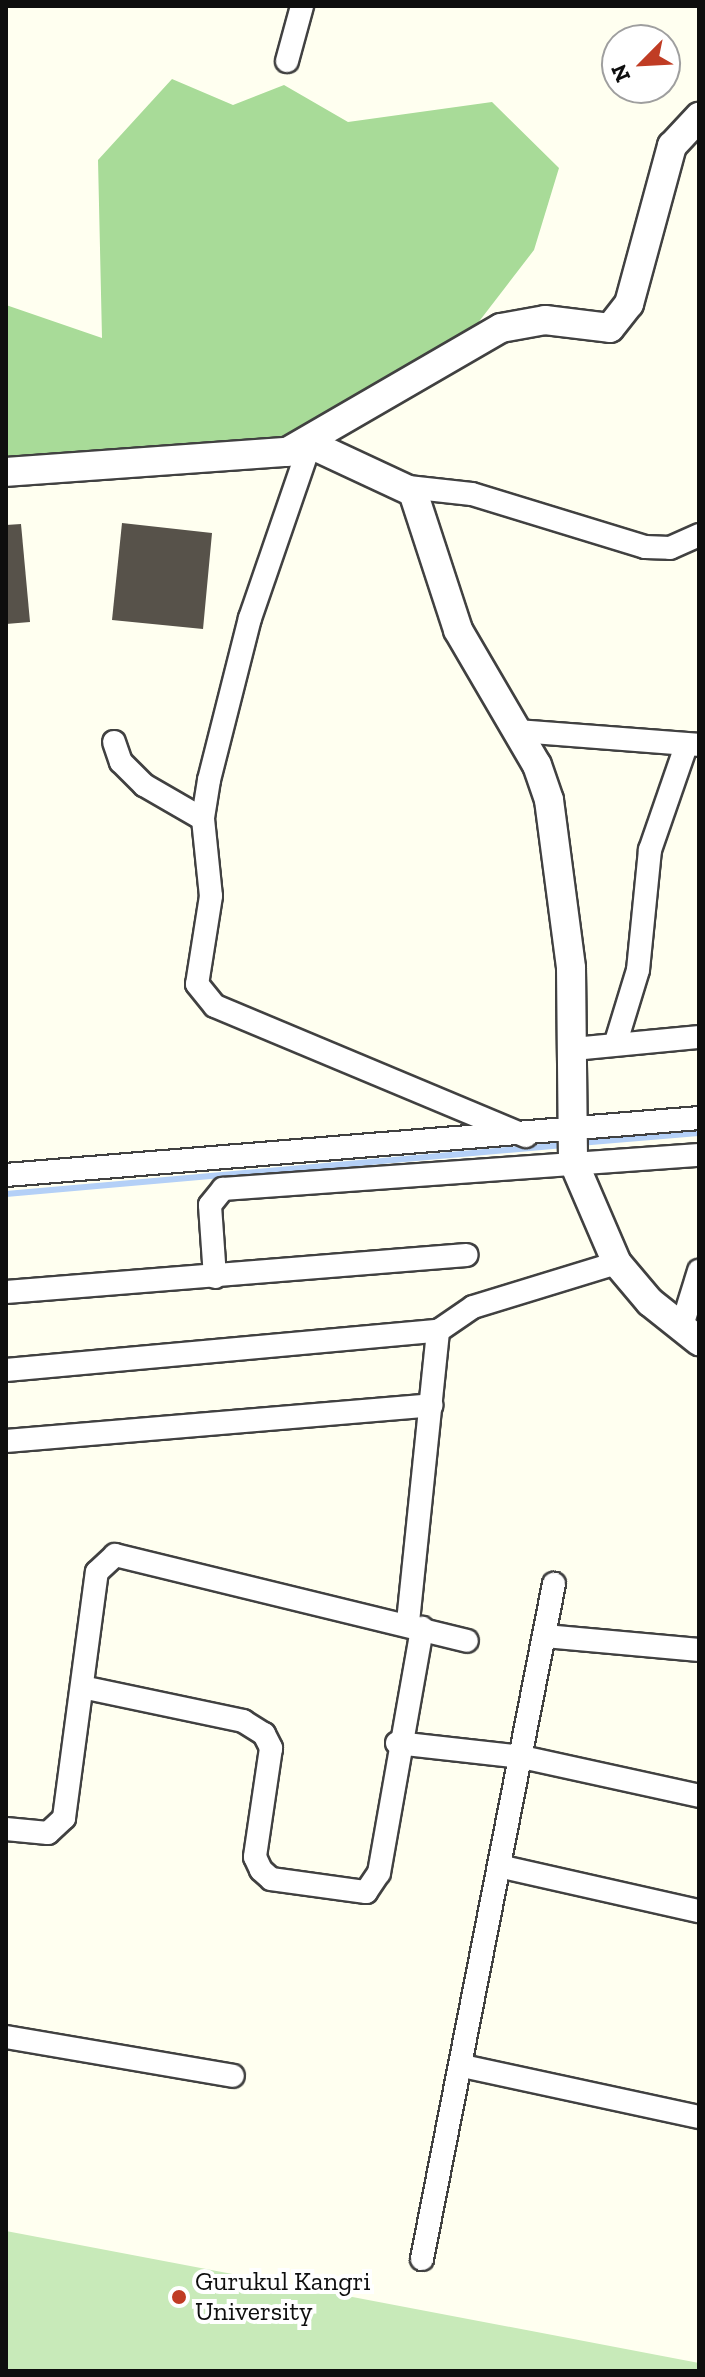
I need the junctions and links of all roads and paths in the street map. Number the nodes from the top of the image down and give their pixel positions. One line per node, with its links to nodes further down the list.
1 (302, 6): 2 (street)
2 (287, 61)
3 (699, 117): 4 (street)
4 (310, 444): 5 (street); 6 (street); 11 (street)
5 (6, 472)
6 (399, 486): 7 (street); 8 (street)
7 (699, 535)
8 (518, 731): 10 (street); 14 (street)
9 (114, 742): 11 (street)
10 (692, 746): 13 (street)
11 (203, 819): 16 (street)
12 (699, 1037): 13 (street)
13 (616, 1042): 14 (street)
14 (574, 1049): 17 (street)
15 (699, 1118): 17 (street)
16 (526, 1136): 17 (street); 19 (street)
17 (572, 1145): 18 (street); 21 (street); 23 (street)
18 (699, 1155)
19 (6, 1175)
20 (467, 1255): 23 (street)
21 (617, 1263): 25 (street); 26 (street)
22 (699, 1271): 26 (street)
23 (215, 1277): 24 (street)
24 (6, 1292)
25 (438, 1331): 27 (street); 28 (street)
26 (690, 1335)
27 (6, 1370)
28 (431, 1405): 29 (street); 31 (street)
29 (6, 1441)
30 (554, 1584): 32 (street)
31 (415, 1625): 33 (street); 35 (street); 36 (street)
32 (545, 1636): 34 (street); 37 (street)
33 (467, 1641)
34 (699, 1650)
35 (82, 1687): 36 (street); 39 (street)
36 (397, 1743): 37 (street)
37 (522, 1757): 38 (street); 40 (street)
38 (699, 1796)
39 (6, 1829)
40 (503, 1867): 41 (street); 43 (street)
41 (699, 1911)
42 (6, 2037): 44 (street)
43 (463, 2066): 45 (street); 46 (street)
44 (233, 2076)
45 (699, 2117)
46 (422, 2259)

